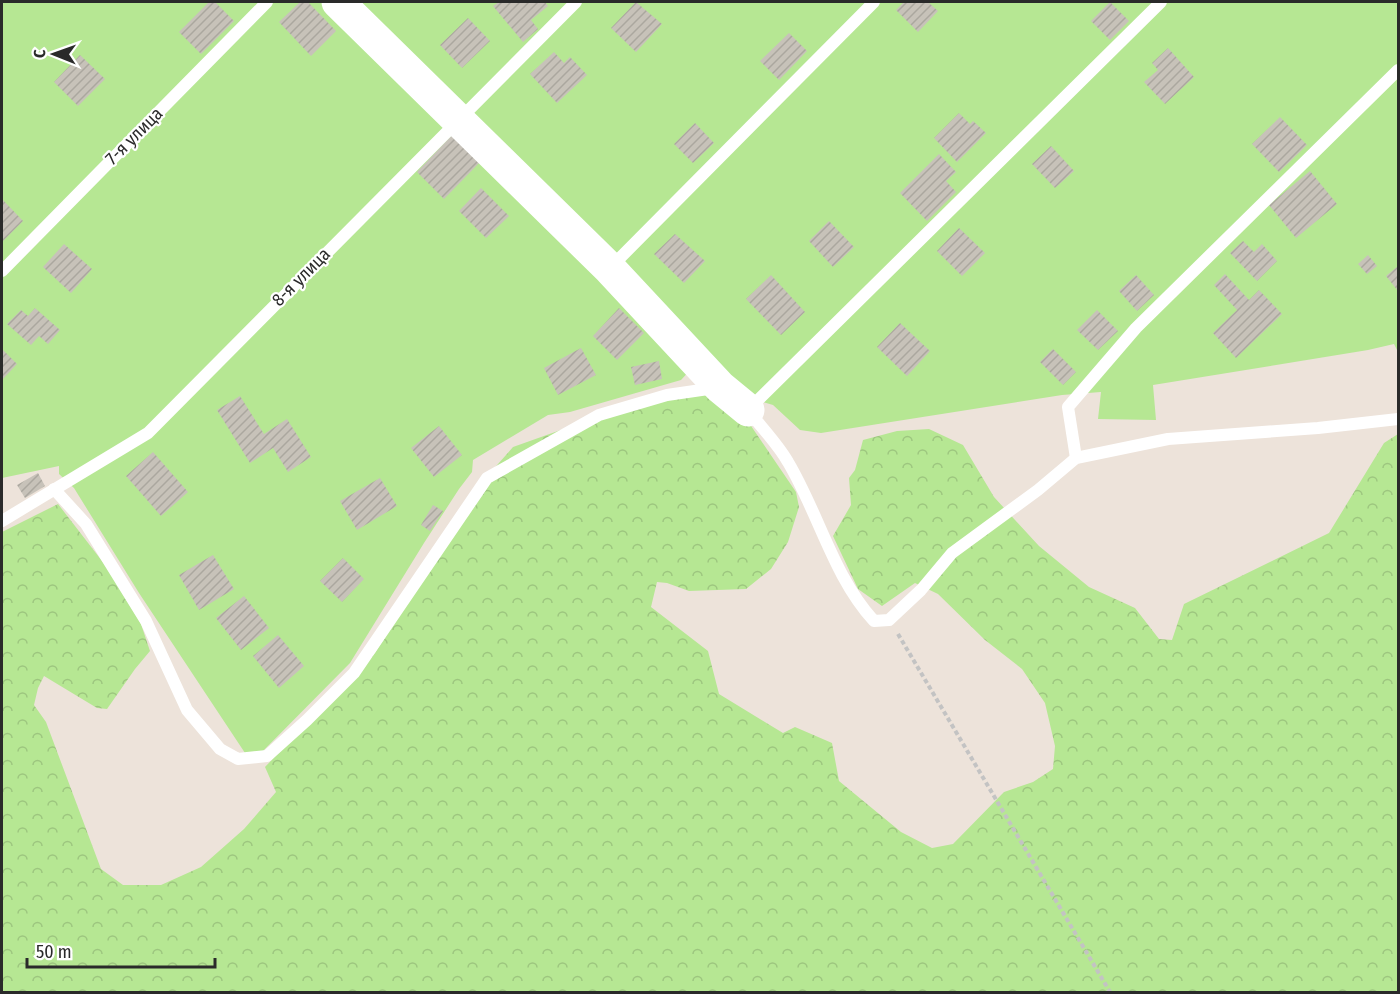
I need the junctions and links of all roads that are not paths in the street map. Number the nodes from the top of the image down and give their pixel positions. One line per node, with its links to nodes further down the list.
1 (267, 2): 9 (lane, 7-я улица)
2 (338, 2): 7 (street)
3 (576, 2): 7 (lane, 8-я улица)
4 (874, 2): 8 (lane)
5 (1161, 2): 11 (lane)
6 (1398, 70): 13 (lane)
7 (459, 118): 8 (street); 14 (lane, 8-я улица)
8 (609, 268): 10 (street)
9 (2, 271)
10 (720, 387): 11 (street); 14 (lane)
11 (748, 410): 13 (lane)
12 (1398, 419): 13 (lane)
13 (1076, 458)
14 (54, 489): 15 (lane, 8-я улица)
15 (2, 521)

